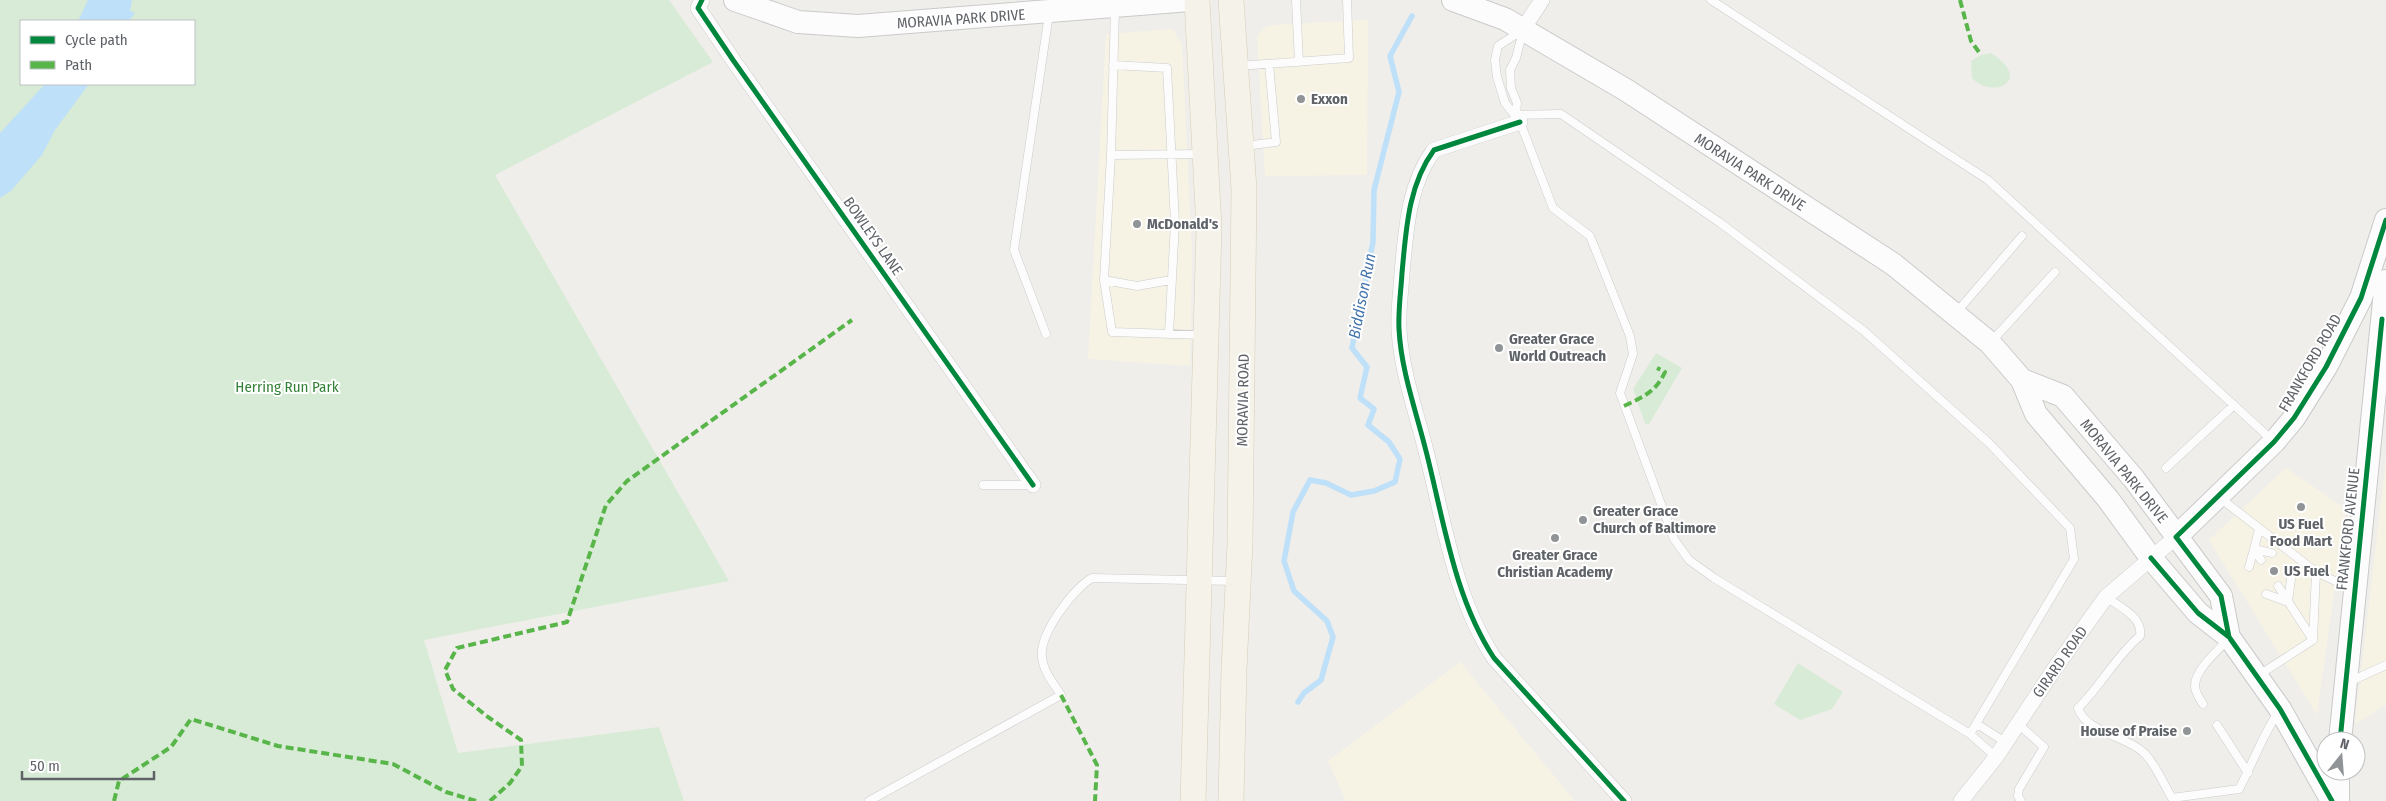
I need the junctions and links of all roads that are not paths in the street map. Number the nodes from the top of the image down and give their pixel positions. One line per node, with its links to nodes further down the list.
1 (702, 0): 42 (street, BOWLEYS LANE)
2 (735, 0): 13 (main road, MORAVIA PARK DRIVE)
3 (1190, 0): 11 (main road, MORAVIA PARK DRIVE)
4 (1197, 0): 22 (main road)
5 (1231, 0): 18 (main road, MORAVIA ROAD)
6 (1296, 0): 15 (lane)
7 (1347, 0): 15 (lane)
8 (1453, 0): 14 (main road, MORAVIA PARK DRIVE)
9 (1542, 0): 14 (street)
10 (1711, 0): 38 (lane)
11 (1148, 2): 12 (main road, MORAVIA PARK DRIVE)
12 (1120, 4): 13 (main road, MORAVIA PARK DRIVE); 17 (lane)
13 (1049, 12): 32 (lane)
14 (1523, 29): 19 (lane); 19 (lane); 30 (main road, MORAVIA PARK DRIVE)
15 (1299, 62): 16 (lane)
16 (1269, 64): 18 (lane); 20 (lane)
17 (1113, 65): 21 (lane); 23 (lane)
18 (1236, 67): 20 (main road, MORAVIA ROAD)
19 (1518, 119): 67 (lane); 71 (lane); 79 (street)
20 (1241, 147): 54 (main road, MORAVIA ROAD)
21 (1171, 154): 22 (lane); 23 (lane); 28 (lane)
22 (1205, 154): 34 (main road)
23 (1111, 155): 27 (lane)
24 (2386, 220): 36 (main road, FRANKFORD ROAD)
25 (2022, 236): 30 (lane)
26 (2055, 272): 35 (lane)
27 (1104, 280): 28 (lane); 33 (lane)
28 (1171, 280): 33 (lane)
29 (2386, 281): 31 (main road, FRANKFORD AVENUE)
30 (1954, 314): 35 (main road, MORAVIA PARK DRIVE)
31 (2384, 320): 36 (main road, FRANKFORD ROAD); 56 (main road, FRANKFORD AVENUE)
32 (1046, 334)
33 (1169, 334): 34 (lane)
34 (1206, 335): 53 (main road)
35 (1990, 344): 37 (main road, MORAVIA PARK DRIVE)
36 (2326, 367): 39 (main road, FRANKFORD ROAD)
37 (2022, 380): 45 (main road, MORAVIA PARK DRIVE); 48 (main road, MORAVIA PARK DRIVE)
38 (2234, 405): 39 (lane); 40 (lane)
39 (2274, 442): 43 (main road, FRANKFORD ROAD)
40 (2166, 468)
41 (983, 485): 42 (lane)
42 (1033, 485)
43 (2218, 497): 44 (lane); 45 (main road, FRANKFORD ROAD)
44 (2260, 528): 46 (lane); 51 (lane)
45 (2176, 537): 48 (street, GIRARD ROAD); 60 (main road, MORAVIA PARK DRIVE)
46 (2254, 549): 47 (lane); 49 (lane); 50 (lane)
47 (2272, 553)
48 (2151, 558): 58 (street, GIRARD ROAD); 60 (main road, MORAVIA PARK DRIVE)
49 (2261, 560)
50 (2250, 567)
51 (2316, 572): 56 (lane); 61 (lane)
52 (2290, 578): 59 (lane)
53 (1200, 580): 54 (lane); 76 (lane); 77 (main road)
54 (1238, 581): 78 (main road, MORAVIA ROAD)
55 (2278, 586): 59 (lane)
56 (2354, 590): 64 (main road, FRANKFORD AVENUE)
57 (2266, 594): 59 (lane)
58 (2106, 597): 68 (street, GIRARD ROAD); 74 (lane)
59 (2288, 602): 61 (lane)
60 (2229, 637): 63 (main road, MORAVIA PARK DRIVE); 65 (lane)
61 (2313, 640): 63 (lane)
62 (2386, 665): 64 (lane)
63 (2257, 676): 66 (main road, MORAVIA PARK DRIVE)
64 (2347, 682): 70 (main road, FRANKFORD AVENUE)
65 (2203, 704)
66 (2280, 709): 74 (lane); 82 (main road, MORAVIA PARK DRIVE)
67 (1977, 724): 71 (lane); 72 (lane)
68 (2018, 724): 72 (street, GIRARD ROAD); 81 (lane)
69 (2217, 725): 74 (lane)
70 (2341, 731)
71 (1970, 734): 73 (lane)
72 (2005, 742): 73 (street, GIRARD ROAD)
73 (1996, 757): 80 (street, GIRARD ROAD)
74 (2248, 773)
75 (2338, 781): 83 (main road)
76 (868, 801)
77 (1193, 801)
78 (1231, 801)
79 (1624, 801)
80 (1961, 801)
81 (2021, 801)
82 (2332, 801)
83 (2338, 801)

